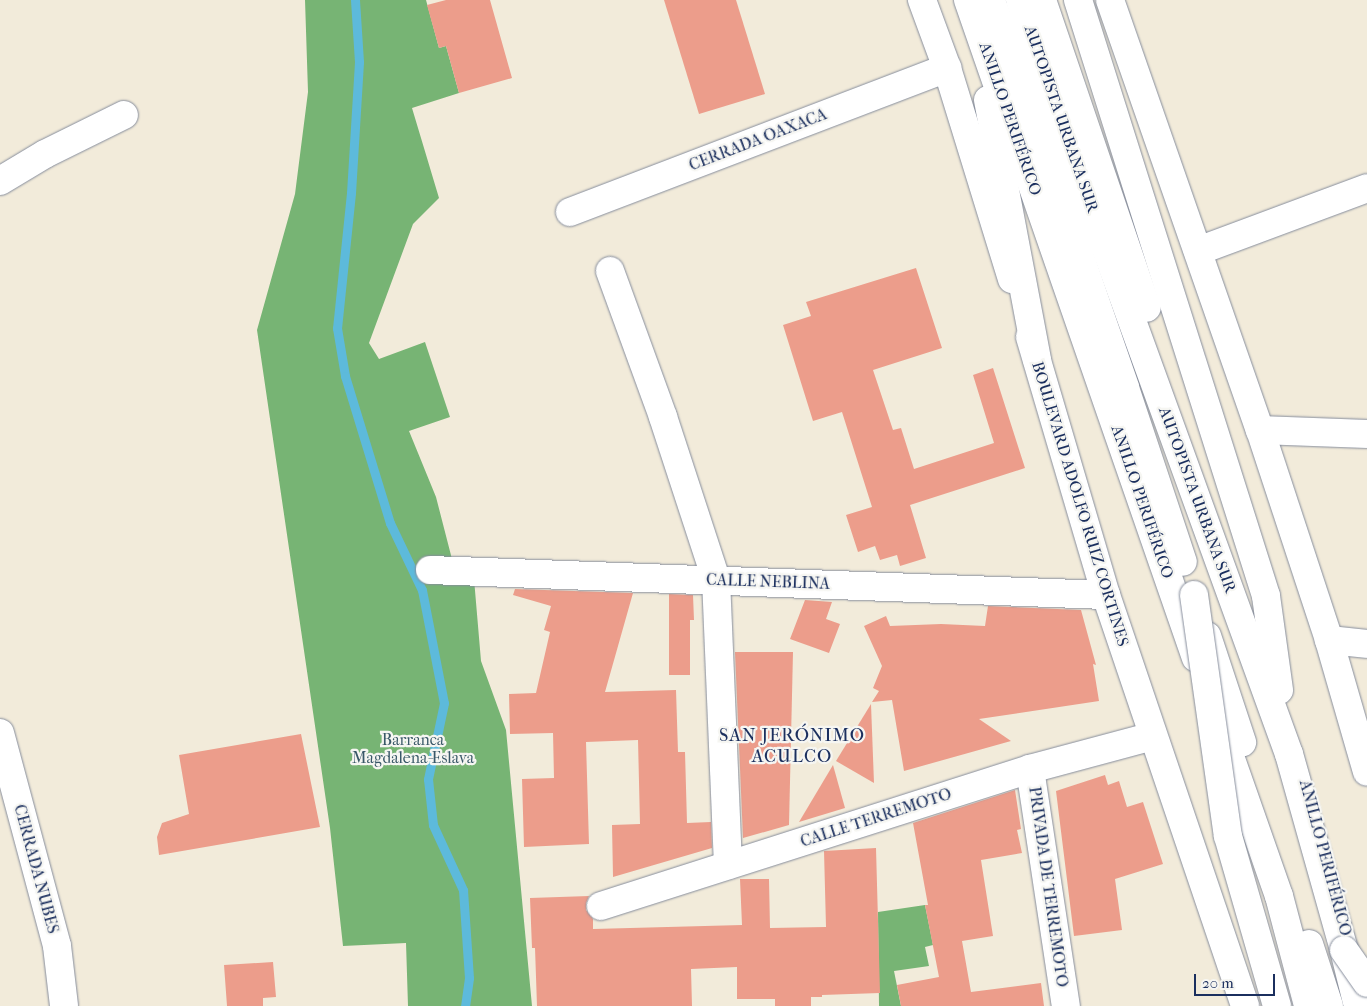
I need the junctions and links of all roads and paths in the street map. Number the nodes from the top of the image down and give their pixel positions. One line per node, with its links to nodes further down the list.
1 (922, 0): 7 (main road, BOULEVARD ADOLFO RUIZ CORTINES)
2 (1020, 0): 30 (main road, AUTOPISTA URBANA SUR)
3 (1042, 0): 23 (main road, ANILLO PERIFÉRICO)
4 (1078, 0): 23 (main road)
5 (1110, 0): 12 (main road)
6 (977, 3): 14 (main road); 20 (main road, AUTOPISTA URBANA SUR); 36 (main road, ANILLO PERIFÉRICO)
7 (947, 68): 11 (main road, CERRADA OAXACA); 14 (main road, BOULEVARD ADOLFO RUIZ CORTINES)
8 (124, 115): 9 (main road)
9 (0, 180)
10 (1367, 188): 12 (main road)
11 (570, 212)
12 (1198, 251): 15 (main road)
13 (610, 271): 18 (main road)
14 (1037, 360): 19 (main road, BOULEVARD ADOLFO RUIZ CORTINES)
15 (1260, 430): 16 (main road); 21 (main road)
16 (1367, 434)
17 (430, 570): 18 (main road, CALLE NEBLINA)
18 (716, 579): 19 (main road, CALLE NEBLINA); 28 (main road)
19 (1106, 595): 25 (main road, BOULEVARD ADOLFO RUIZ CORTINES)
20 (1194, 595): 35 (main road, bridge); 37 (main road, AUTOPISTA URBANA SUR, bridge)
21 (1329, 640): 22 (main road); 27 (main road)
22 (1367, 644)
23 (1279, 690): 39 (main road, ANILLO PERIFÉRICO)
24 (0, 733): 32 (main road, CERRADA NUBES)
25 (1153, 736): 26 (main road, CALLE TERREMOTO); 34 (main road, BOULEVARD ADOLFO RUIZ CORTINES)
26 (1030, 769): 28 (main road, CALLE TERREMOTO); 33 (main road, PRIVADA DE TERREMOTO)
27 (1367, 772)
28 (728, 865): 29 (main road, CALLE TERREMOTO)
29 (601, 906)
30 (1344, 950): 31 (main road, bridge); 38 (main road, AUTOPISTA URBANA SUR)
31 (1367, 983)
32 (64, 1006)
33 (1066, 1006)
34 (1245, 1006)
35 (1277, 1006)
36 (1308, 1006)
37 (1329, 1006)
38 (1358, 1006)
39 (1365, 1006)

